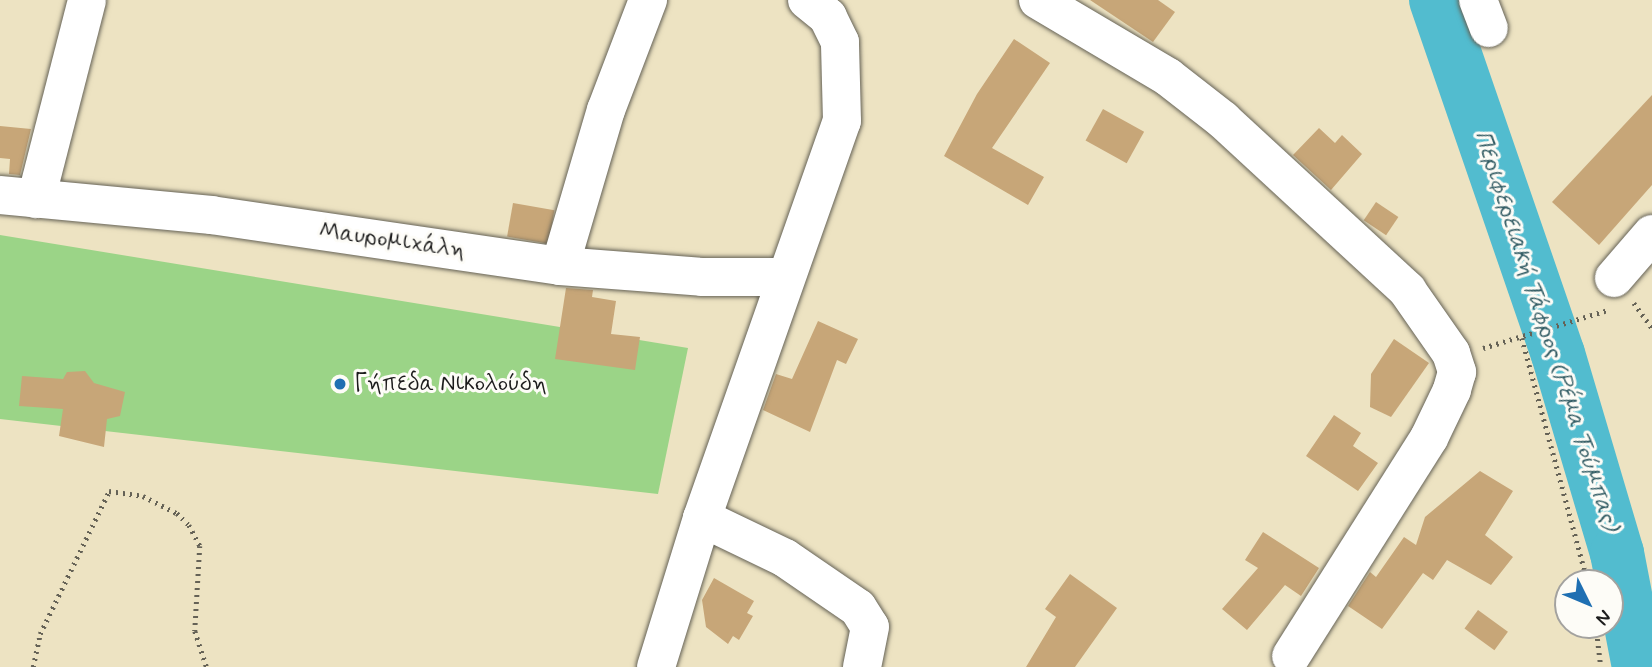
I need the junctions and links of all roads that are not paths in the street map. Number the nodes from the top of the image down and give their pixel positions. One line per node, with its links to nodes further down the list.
1 (87, 0): 5 (street)
2 (648, 0): 7 (street)
3 (807, 0): 8 (street)
4 (1038, 0): 11 (street)
5 (18, 197): 7 (street, Μαυρομιχάλη)
6 (1652, 234): 9 (street)
7 (560, 266): 8 (street, Μαυρομιχάλη)
8 (785, 277): 10 (street)
9 (1621, 298)
10 (702, 518): 12 (street); 13 (street)
11 (1290, 656)
12 (656, 667)
13 (862, 667)

